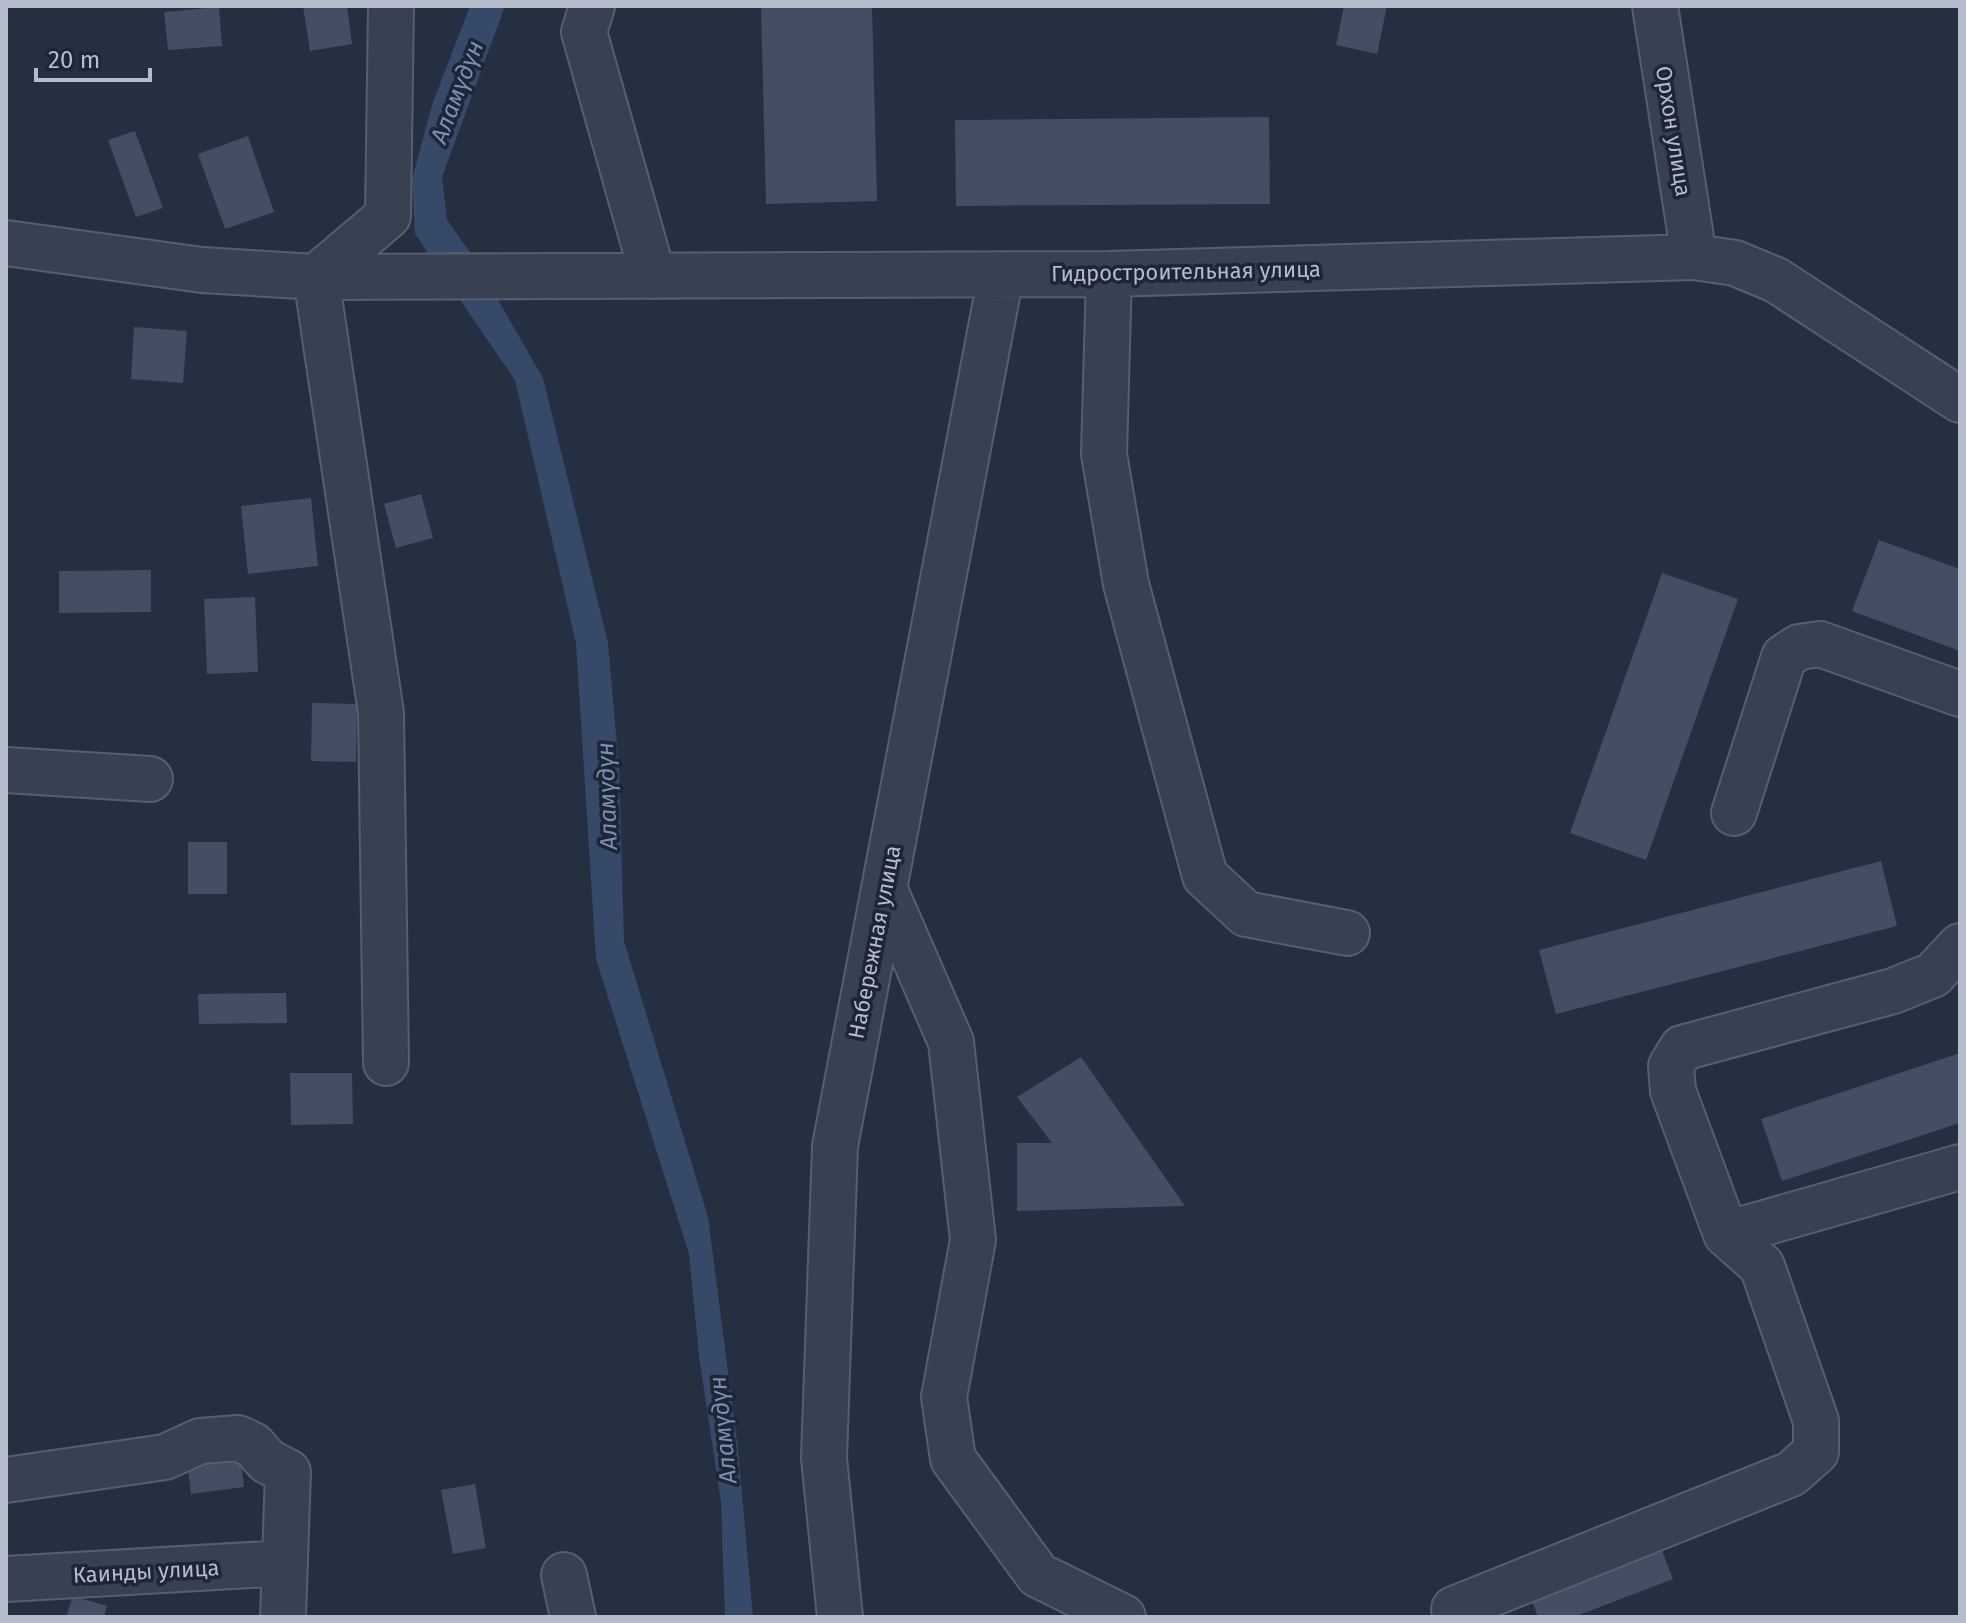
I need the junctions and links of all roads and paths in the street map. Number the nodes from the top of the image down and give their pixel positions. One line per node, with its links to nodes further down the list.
1 (391, 6): 9 (street)
2 (592, 6): 8 (street)
3 (1655, 6): 5 (street, Орхон улица)
4 (6, 243): 9 (street, Гидростроительная улица)
5 (1694, 257): 6 (street, Гидростроительная улица); 10 (street, Гидростроительная улица)
6 (1109, 274): 7 (street, Гидростроительная улица); 16 (street)
7 (1001, 275): 8 (street, Гидростроительная улица); 15 (street, Набережная улица)
8 (653, 276): 9 (street, Гидростроительная улица)
9 (328, 277): 18 (street)
10 (1960, 400)
11 (1960, 694): 14 (street)
12 (6, 770): 13 (street)
13 (150, 779)
14 (1734, 813)
15 (884, 888): 28 (street, Набережная улица); 29 (street)
16 (1347, 933)
17 (1960, 946): 20 (street)
18 (386, 1063)
19 (1960, 1167): 20 (street)
20 (1726, 1234): 25 (street)
21 (6, 1480): 22 (street)
22 (285, 1563): 24 (street, Каинды улица); 26 (street)
23 (564, 1575): 27 (street)
24 (6, 1579)
25 (1454, 1609)
26 (283, 1617)
27 (573, 1617)
28 (840, 1617)
29 (1123, 1617)

